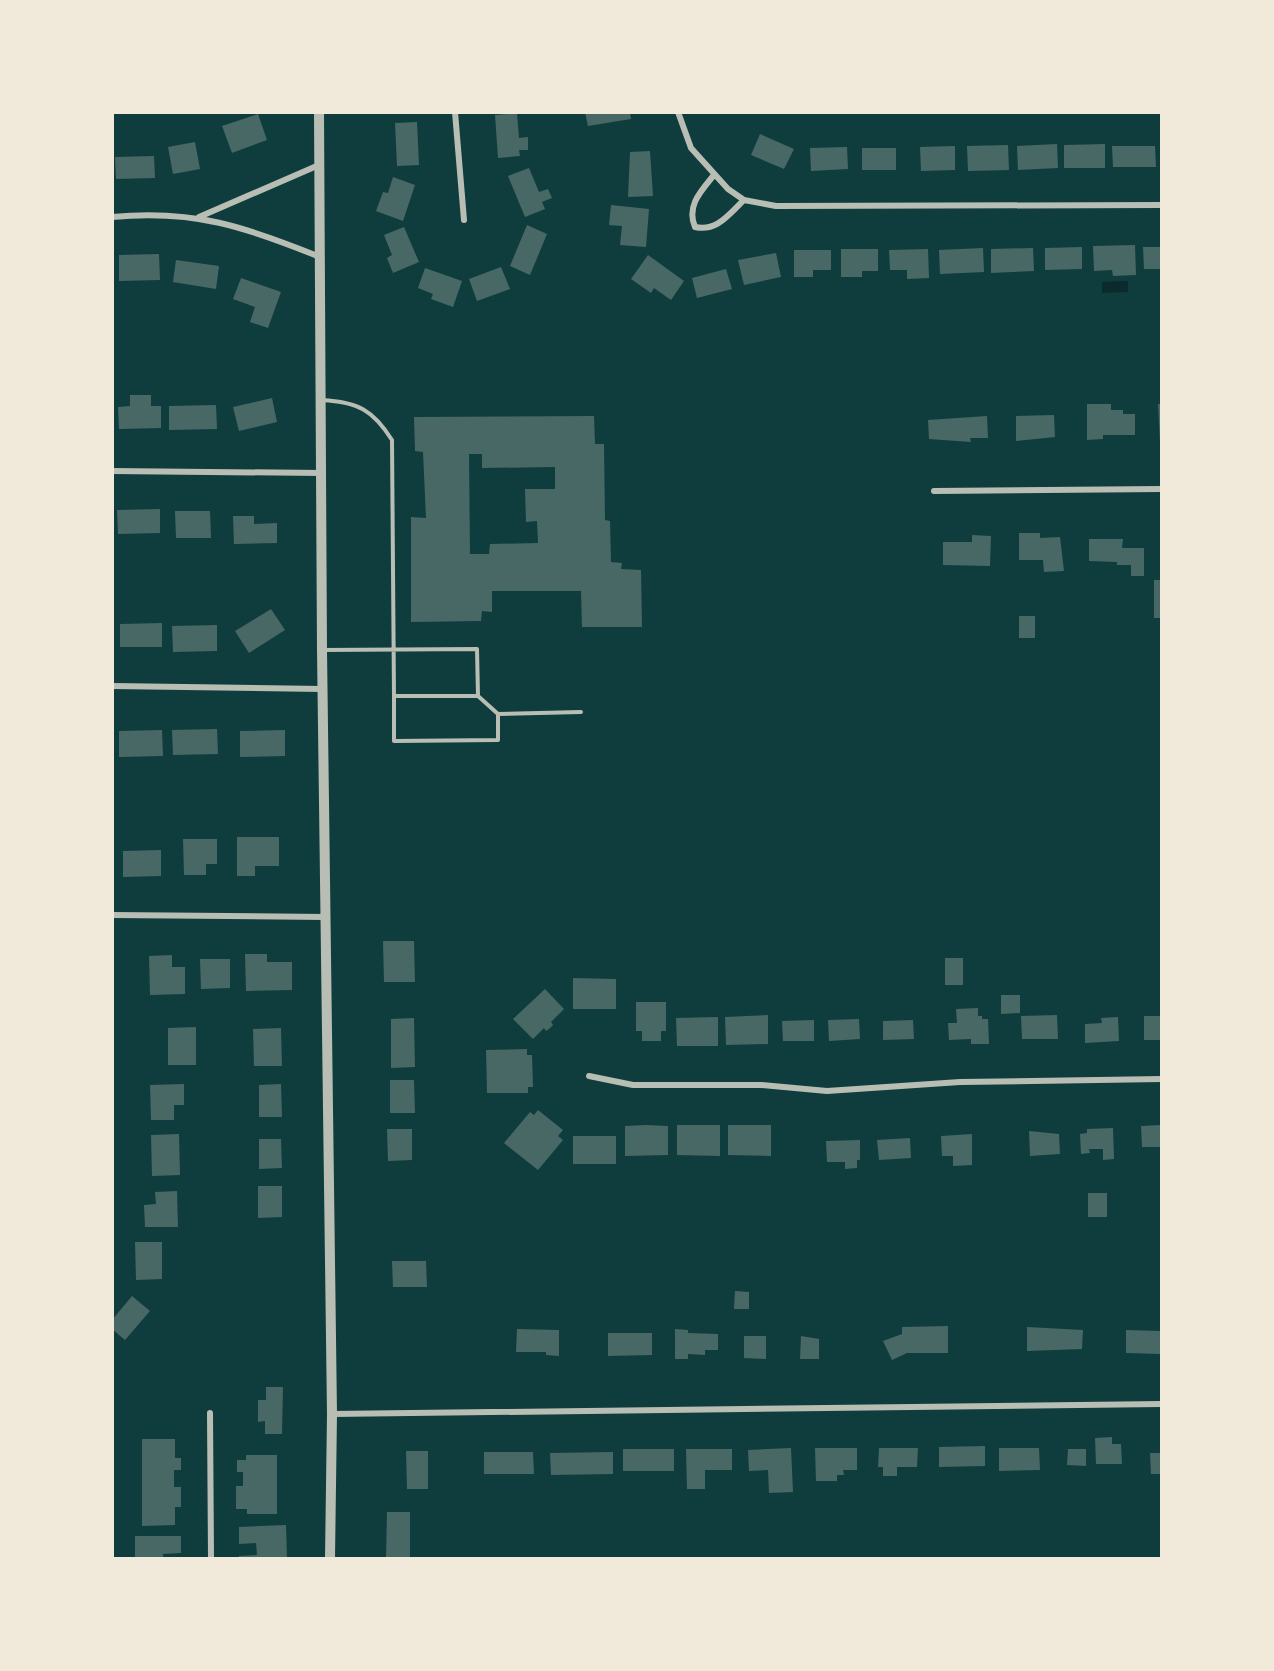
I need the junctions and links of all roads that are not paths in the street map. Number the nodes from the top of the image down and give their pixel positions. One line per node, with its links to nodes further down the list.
1 (319, 112): 4 (street)
2 (455, 112): 10 (street)
3 (678, 112): 5 (street)
4 (319, 165): 9 (street); 11 (street)
5 (714, 175): 6 (street); 6 (street)
6 (744, 200): 7 (street)
7 (1161, 205)
8 (112, 217): 9 (street)
9 (198, 217): 11 (street)
10 (464, 220)
11 (320, 257): 12 (street)
12 (321, 400): 14 (street); 17 (lane)
13 (112, 471): 14 (street)
14 (321, 473): 18 (street)
15 (1161, 489): 16 (street)
16 (934, 491)
17 (393, 649): 18 (lane); 21 (lane); 22 (lane)
18 (322, 650): 20 (street)
19 (112, 686): 20 (street)
20 (322, 689): 26 (street)
21 (393, 696): 22 (lane); 24 (lane)
22 (477, 696): 24 (lane)
23 (581, 712): 24 (lane)
24 (498, 714)
25 (112, 915): 26 (street)
26 (326, 917): 31 (street)
27 (589, 1076): 28 (street)
28 (1161, 1079)
29 (1161, 1404): 31 (street)
30 (210, 1413): 32 (street)
31 (332, 1414): 33 (street)
32 (211, 1558)
33 (330, 1558)

